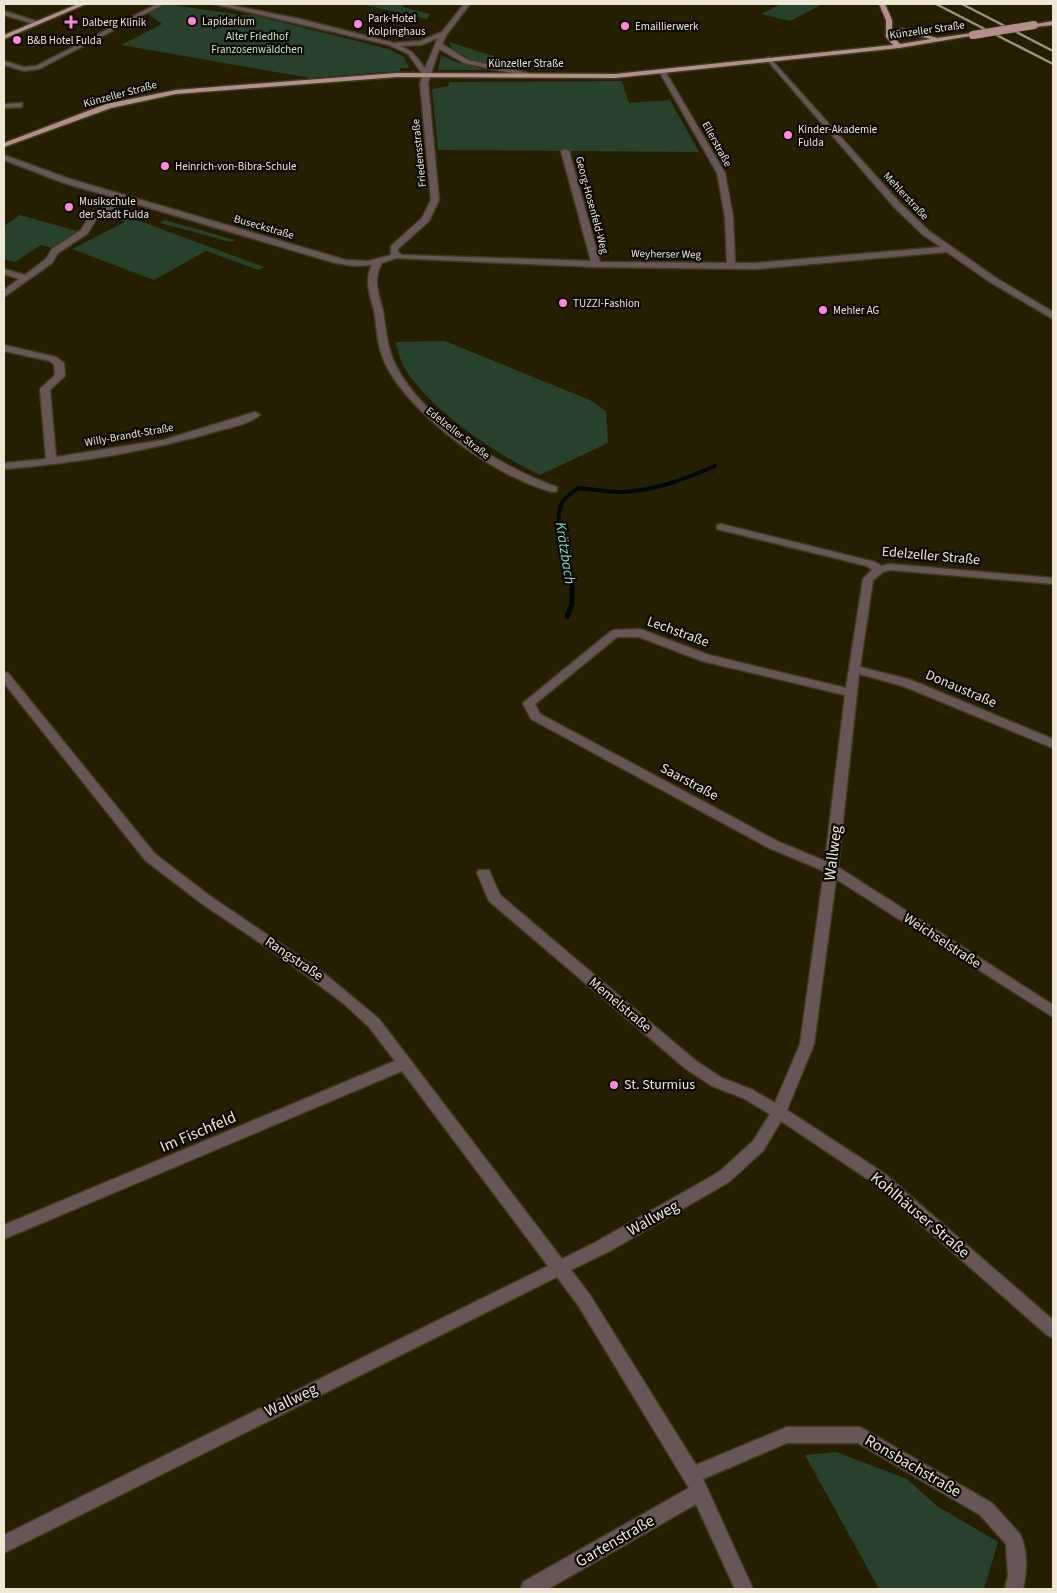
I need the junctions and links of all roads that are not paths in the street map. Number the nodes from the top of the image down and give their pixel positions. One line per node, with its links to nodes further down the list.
1 (72, 4): 9 (main road)
2 (83, 4): 10 (main road)
3 (161, 4): 22 (street)
4 (217, 4): 17 (street)
5 (468, 4): 14 (street)
6 (882, 4): 8 (main road)
7 (4, 13): 9 (street)
8 (889, 20): 12 (main road); 20 (main road)
9 (29, 21): 10 (street); 13 (main road)
10 (37, 23): 15 (main road)
11 (1053, 23): 16 (main road, Künzeller Straße, bridge)
12 (900, 30): 16 (main road); 19 (main road)
13 (4, 31)
14 (444, 33): 17 (street); 18 (street)
15 (4, 37)
16 (951, 39): 19 (main road, Künzeller Straße)
17 (391, 44): 25 (street)
18 (438, 45): 24 (street); 25 (street)
19 (912, 45): 20 (main road, Künzeller Straße)
20 (899, 46): 21 (main road, Künzeller Straße)
21 (769, 60): 23 (main road, Künzeller Straße); 32 (street, Mehlerstraße)
22 (4, 63)
23 (662, 71): 24 (main road, Künzeller Straße); 36 (street, Ellerstraße)
24 (526, 74): 25 (main road, Künzeller Straße)
25 (426, 75): 28 (main road, Künzeller Straße); 33 (street, Friedensstraße)
26 (19, 105): 27 (street)
27 (4, 106)
28 (4, 145)
29 (565, 151): 35 (street, Georg-Hosenfeld-Weg)
30 (4, 158): 31 (street, Buseckstraße)
31 (126, 198): 34 (street, Buseckstraße); 38 (street)
32 (946, 249): 36 (street, Weyherser Weg); 40 (street, Mehlerstraße)
33 (397, 255): 34 (street, Buseckstraße); 35 (street, Weyherser Weg)
34 (378, 263): 45 (street, Edelzeller Straße)
35 (596, 264): 36 (street, Weyherser Weg)
36 (731, 266)
37 (4, 271): 38 (street)
38 (26, 278): 39 (street)
39 (4, 294)
40 (1053, 316)
41 (4, 348): 43 (street)
42 (256, 415): 43 (street, Willy-Brandt-Straße)
43 (52, 461): 44 (street, Willy-Brandt-Straße)
44 (4, 466)
45 (553, 489)
46 (721, 526): 47 (street, Edelzeller Straße)
47 (879, 570): 48 (street, Edelzeller Straße); 49 (street, Wallweg)
48 (1053, 581)
49 (854, 669): 51 (street, Wallweg); 53 (street, Donaustraße)
50 (4, 676): 57 (street, Rangstraße)
51 (852, 693): 52 (street, Lechstraße); 54 (street, Wallweg)
52 (535, 716): 54 (street, Saarstraße)
53 (1053, 744)
54 (831, 869): 56 (street, Weichselstraße); 58 (street, Wallweg)
55 (484, 873): 58 (street, Memelstraße)
56 (1053, 1012)
57 (405, 1064): 59 (street, Im Fischfeld); 60 (street, Rangstraße)
58 (779, 1112): 60 (street, Wallweg); 61 (street, Kohlhäuser Straße)
59 (4, 1232)
60 (559, 1267): 62 (street, Rangstraße); 64 (street, Wallweg)
61 (1053, 1330)
62 (692, 1475): 63 (street, Rangstraße); 67 (street, Ronsbachstraße)
63 (700, 1492): 65 (street, Gartenstraße); 66 (street, Rangstraße)
64 (4, 1544)
65 (530, 1589)
66 (744, 1589)
67 (1014, 1589)

